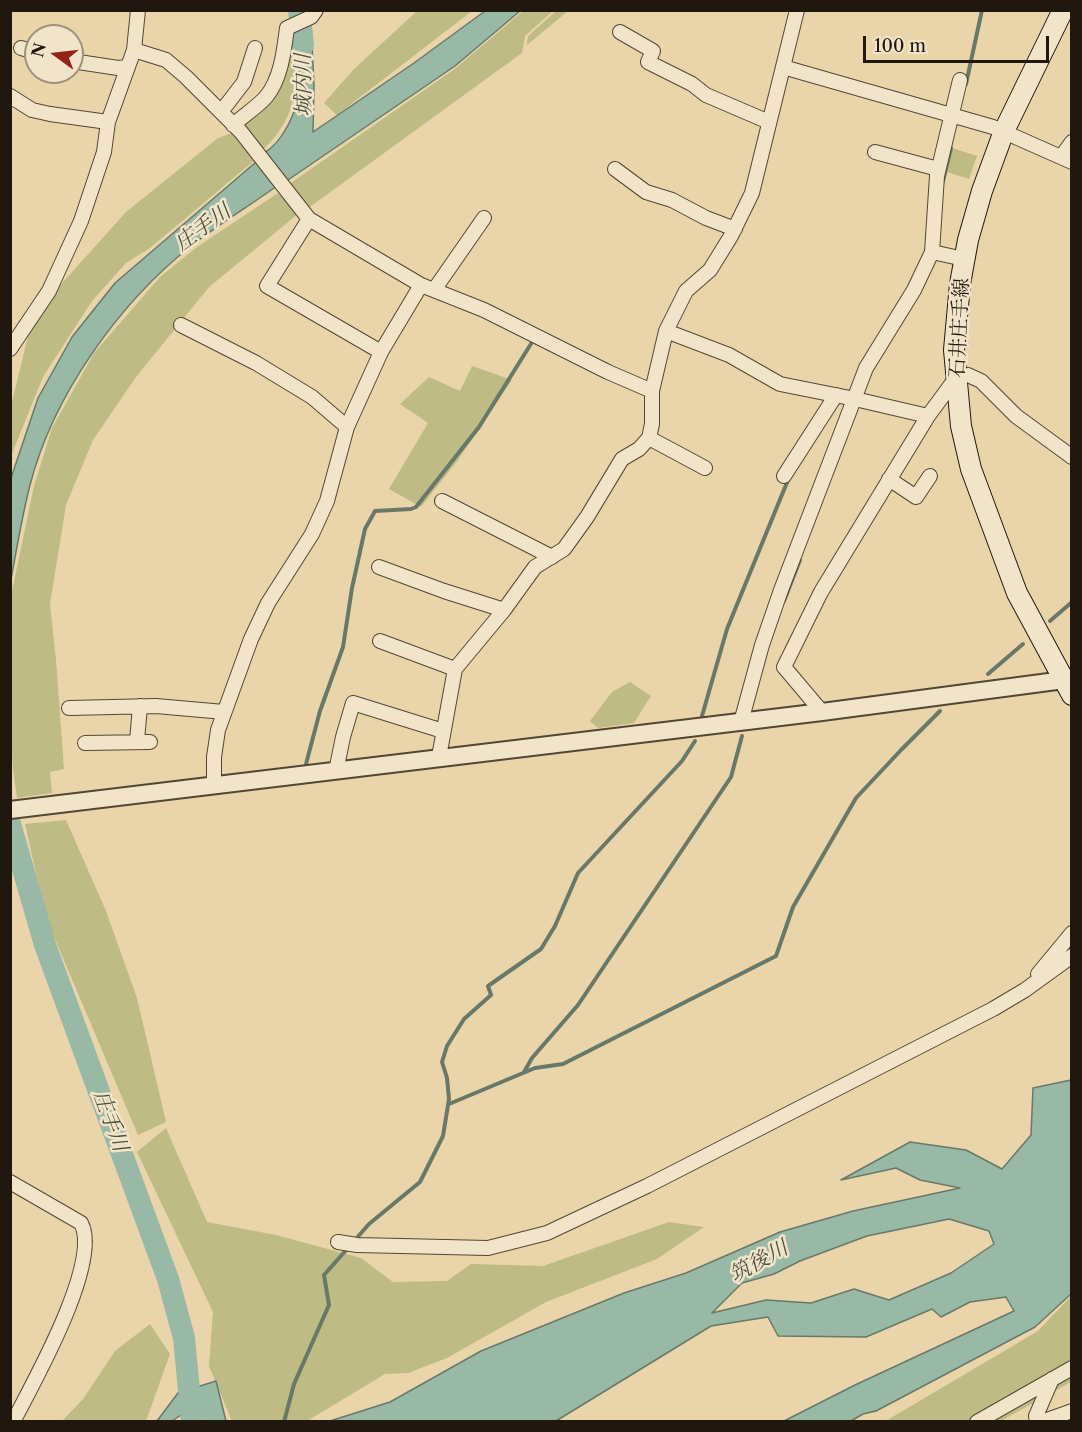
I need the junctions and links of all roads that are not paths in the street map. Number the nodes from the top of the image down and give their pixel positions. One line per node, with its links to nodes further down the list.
1 (138, 10): 9 (street)
2 (797, 10): 12 (street)
3 (1063, 10): 20 (main road, 石井庄手線)
4 (314, 14): 19 (street)
5 (620, 32): 18 (street)
6 (21, 48): 8 (street)
7 (255, 48): 15 (street)
8 (24, 49)
9 (134, 50): 11 (street); 15 (street)
10 (84, 63): 11 (street)
11 (128, 67): 17 (street)
12 (783, 67): 16 (street); 18 (street)
13 (960, 80): 16 (street)
14 (10, 96): 17 (street)
15 (221, 112): 19 (street)
16 (951, 116): 20 (street); 25 (street)
17 (108, 122): 34 (street)
18 (769, 122): 28 (street)
19 (237, 129): 27 (street)
20 (1004, 131): 23 (street); 30 (main road, 石井庄手線)
21 (1071, 142): 23 (street)
22 (875, 152): 25 (street)
23 (1066, 159)
24 (615, 169): 28 (street)
25 (938, 169): 29 (street)
26 (484, 218): 31 (street)
27 (309, 219): 31 (street); 35 (street)
28 (735, 229): 33 (street)
29 (932, 252): 30 (street); 39 (street)
30 (964, 259): 36 (main road, 石井庄手線)
31 (427, 287): 35 (street); 37 (street)
32 (181, 325): 41 (street)
33 (666, 331): 37 (street); 38 (street)
34 (10, 349)
35 (381, 352): 41 (street)
36 (956, 378): 40 (street); 43 (street); 56 (main road, 石井庄手線)
37 (652, 391): 42 (street)
38 (836, 395): 39 (street); 45 (street)
39 (855, 399): 40 (street); 53 (street)
40 (928, 416): 47 (street)
41 (347, 427): 59 (street)
42 (649, 438): 44 (street); 49 (street)
43 (1071, 457)
44 (705, 468)
45 (784, 476)
46 (930, 476): 47 (street)
47 (890, 479): 54 (street)
48 (442, 501): 49 (street)
49 (552, 557): 51 (street)
50 (379, 567): 51 (street)
51 (504, 610): 55 (street)
52 (380, 640): 55 (street)
53 (765, 653): 54 (street); 61 (street)
54 (784, 667): 60 (street)
55 (454, 669): 62 (street)
56 (1069, 684): 60 (street)
57 (140, 706): 58 (street); 59 (street); 63 (street)
58 (69, 708)
59 (224, 712): 66 (street)
60 (822, 712): 61 (street)
61 (741, 722): 64 (street)
62 (443, 731): 64 (street); 65 (street)
63 (85, 744)
64 (439, 757): 65 (street)
65 (336, 771): 66 (street)
66 (214, 786): 67 (street)
67 (10, 810)
68 (1071, 933): 70 (street)
69 (1071, 956): 70 (street)
70 (1025, 990): 72 (street)
71 (10, 1182): 77 (street)
72 (338, 1242)
73 (1071, 1368): 74 (street)
74 (1052, 1379): 76 (street); 78 (street)
75 (1071, 1411): 76 (street)
76 (1038, 1420)
77 (13, 1422)
78 (977, 1422)

